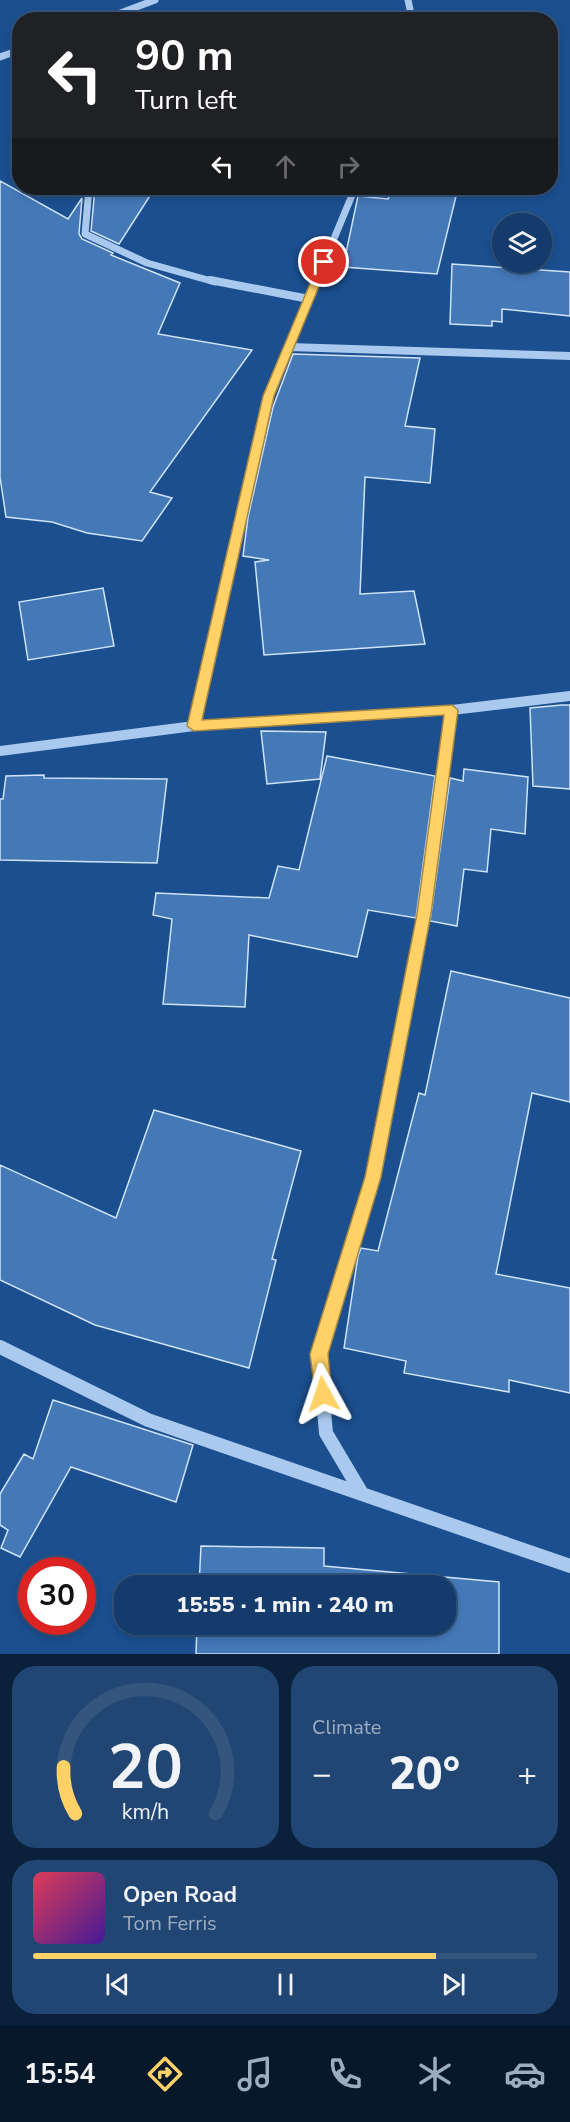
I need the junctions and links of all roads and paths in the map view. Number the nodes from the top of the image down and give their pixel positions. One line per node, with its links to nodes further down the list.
1 (155, 0): 2 (street)
2 (123, 12)
3 (88, 195): 5 (street)
4 (351, 195): 5 (street)
5 (309, 299): 6 (street)
6 (289, 347): 7 (street); 10 (street)
7 (570, 356)
8 (570, 696): 9 (street)
9 (452, 710): 10 (street); 13 (street)
10 (194, 726): 11 (street)
11 (0, 751)
12 (0, 1347): 13 (street)
13 (361, 1492): 14 (street)
14 (570, 1566)

